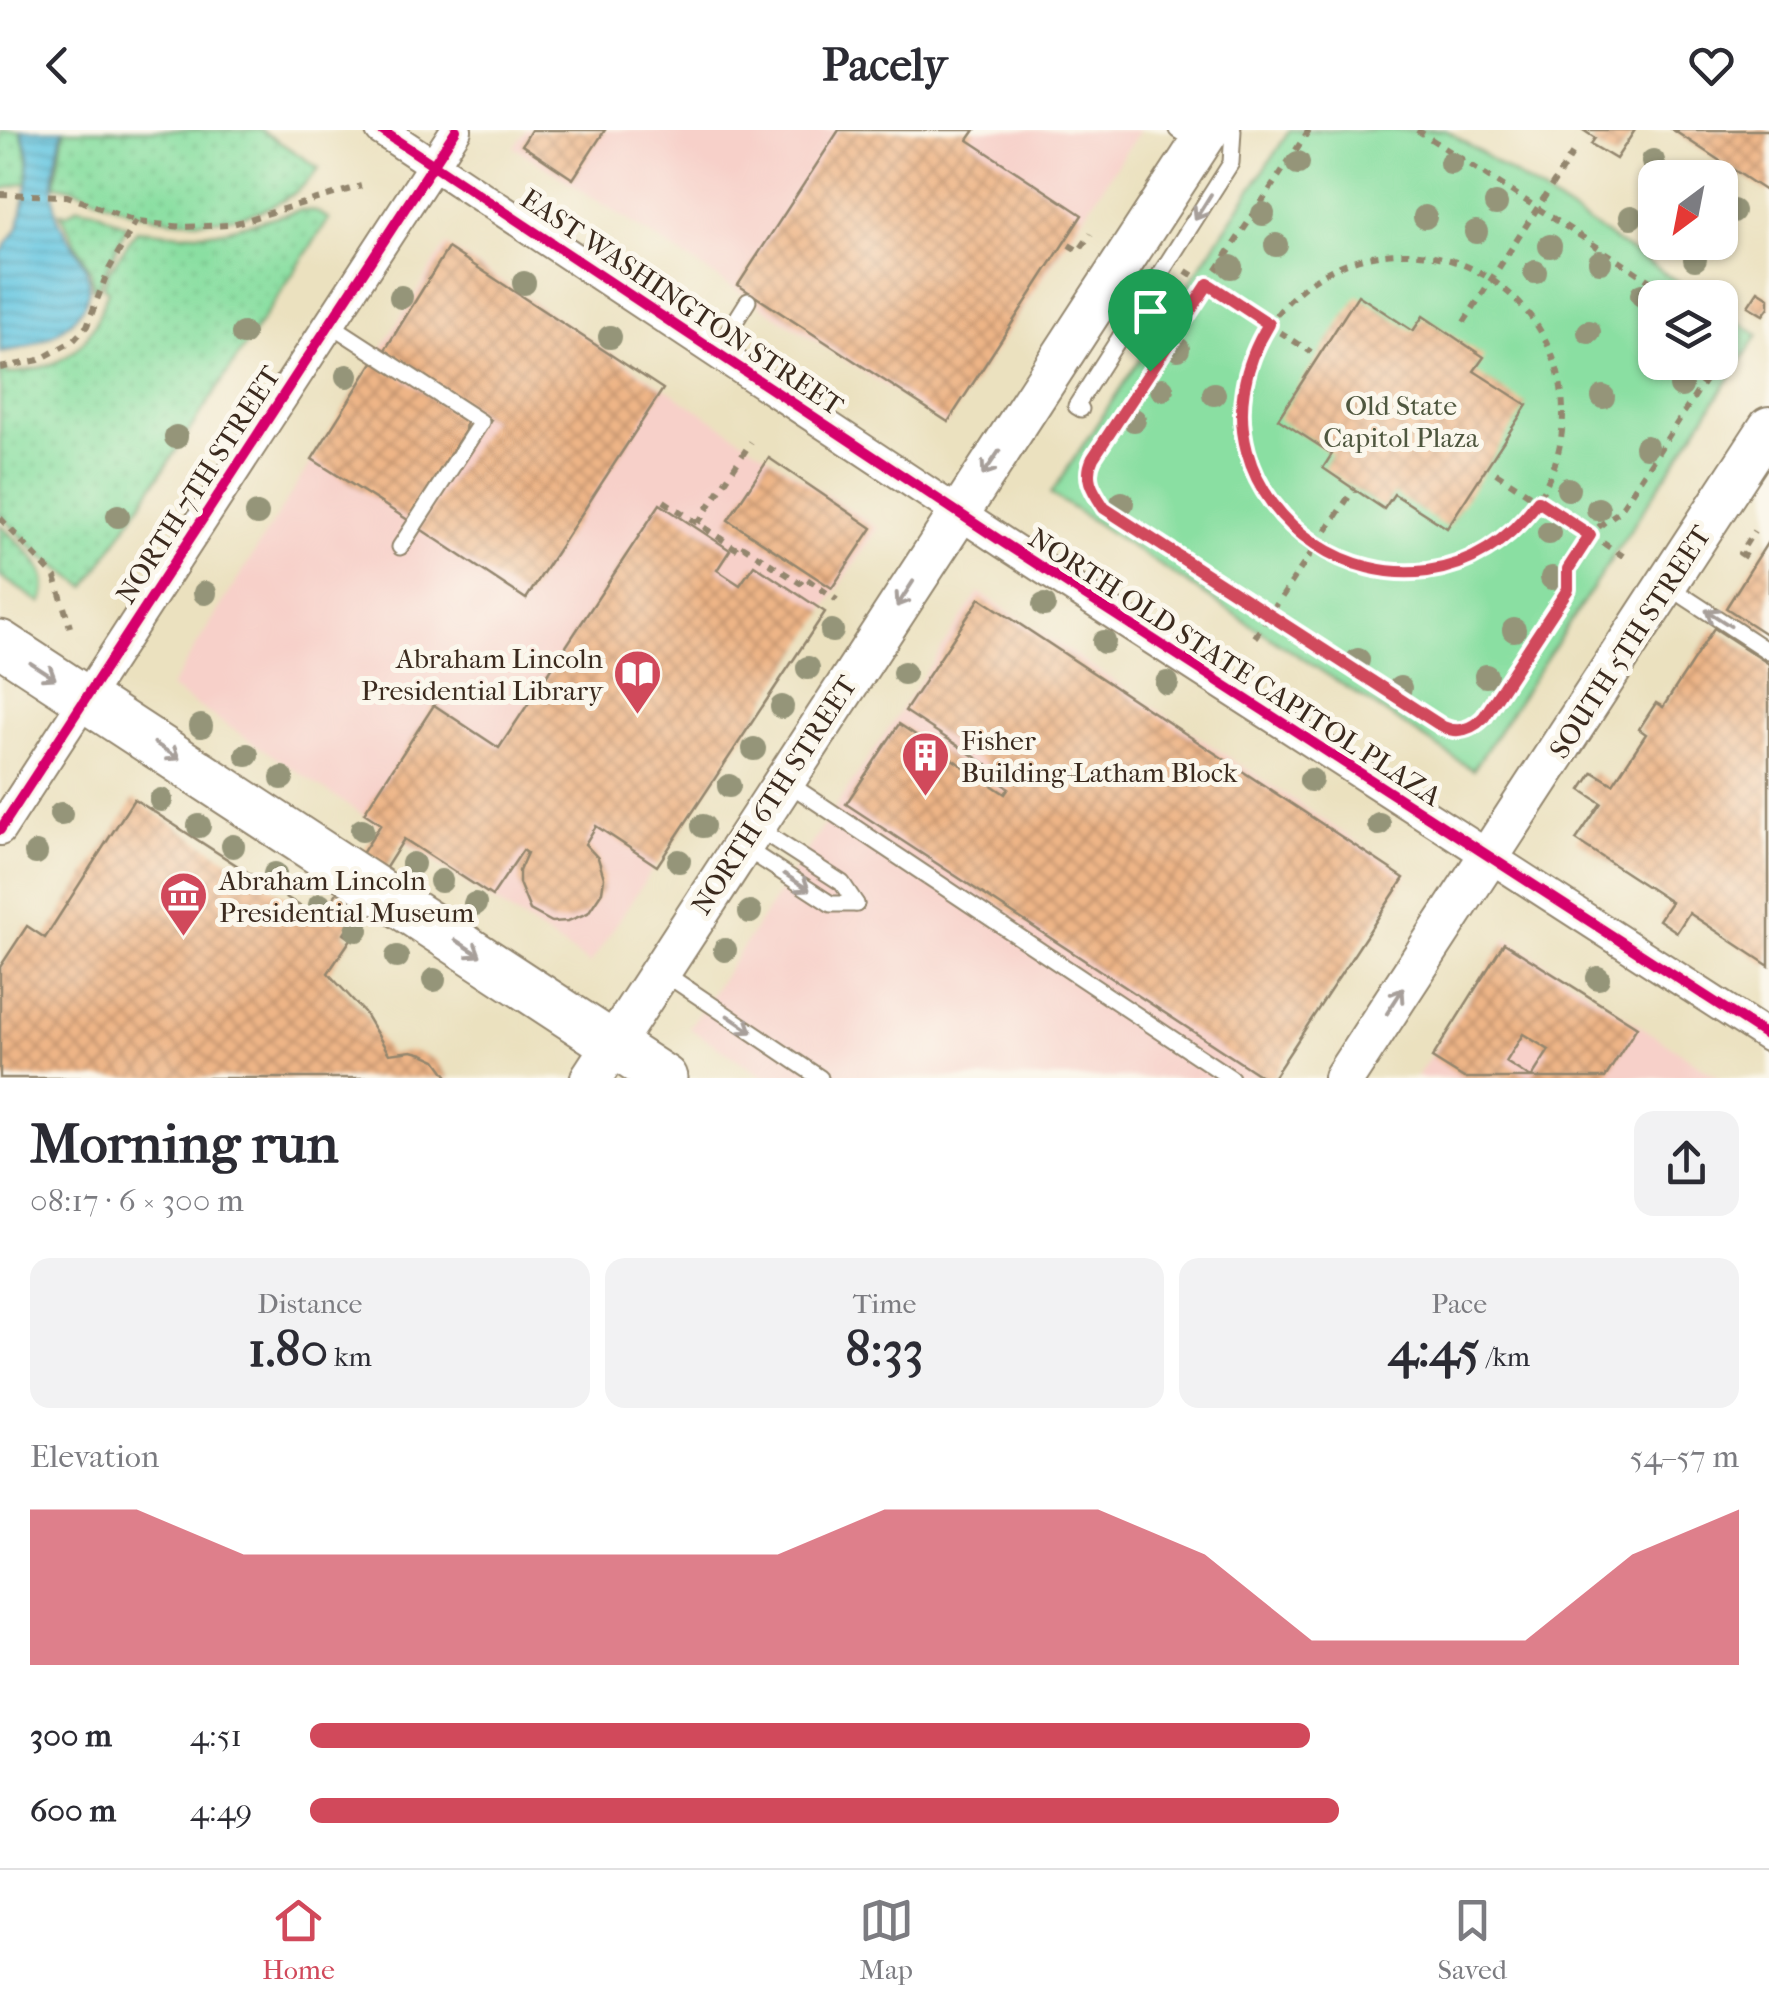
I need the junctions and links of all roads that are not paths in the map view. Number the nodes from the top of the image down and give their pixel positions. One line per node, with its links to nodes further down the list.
1 (381, 130): 4 (street, EAST WASHINGTON STREET)
2 (456, 130): 4 (street, NORTH 7TH STREET)
3 (1205, 134): 8 (lane, one-way to 8); 10 (main road, NORTH 6TH STREET, one-way to 10)
4 (434, 164): 6 (street, NORTH 7TH STREET); 7 (street, EAST WASHINGTON STREET)
5 (748, 300): 7 (lane)
6 (330, 324): 11 (lane); 15 (street, NORTH 7TH STREET)
7 (716, 352): 10 (street, EAST WASHINGTON STREET)
8 (1081, 410)
9 (1769, 427): 12 (main road, SOUTH 5TH STREET)
10 (958, 512): 16 (main road, NORTH 6TH STREET, one-way to 16); 19 (street, NORTH OLD STATE CAPITOL PLAZA)
11 (400, 547)
12 (1667, 585): 14 (lane, one-way to 12); 19 (main road, SOUTH 5TH STREET)
13 (0, 643): 15 (main road, one-way to 15)
14 (1769, 652)
15 (86, 698): 17 (street, NORTH 7TH STREET); 22 (main road, one-way to 22)
16 (785, 781): 18 (main road, NORTH 6TH STREET); 25 (lane)
17 (0, 830)
18 (748, 836): 18 (lane, one-way to 18); 20 (main road, NORTH 6TH STREET)
19 (1490, 856): 21 (street); 26 (main road, SOUTH 5TH STREET, one-way to 19)
20 (660, 970): 22 (main road, NORTH 6TH STREET); 24 (lane, one-way to 24)
21 (1769, 1037)
22 (602, 1061): 23 (main road)
23 (664, 1078)
24 (820, 1078)
25 (1231, 1078)
26 (1344, 1078)

